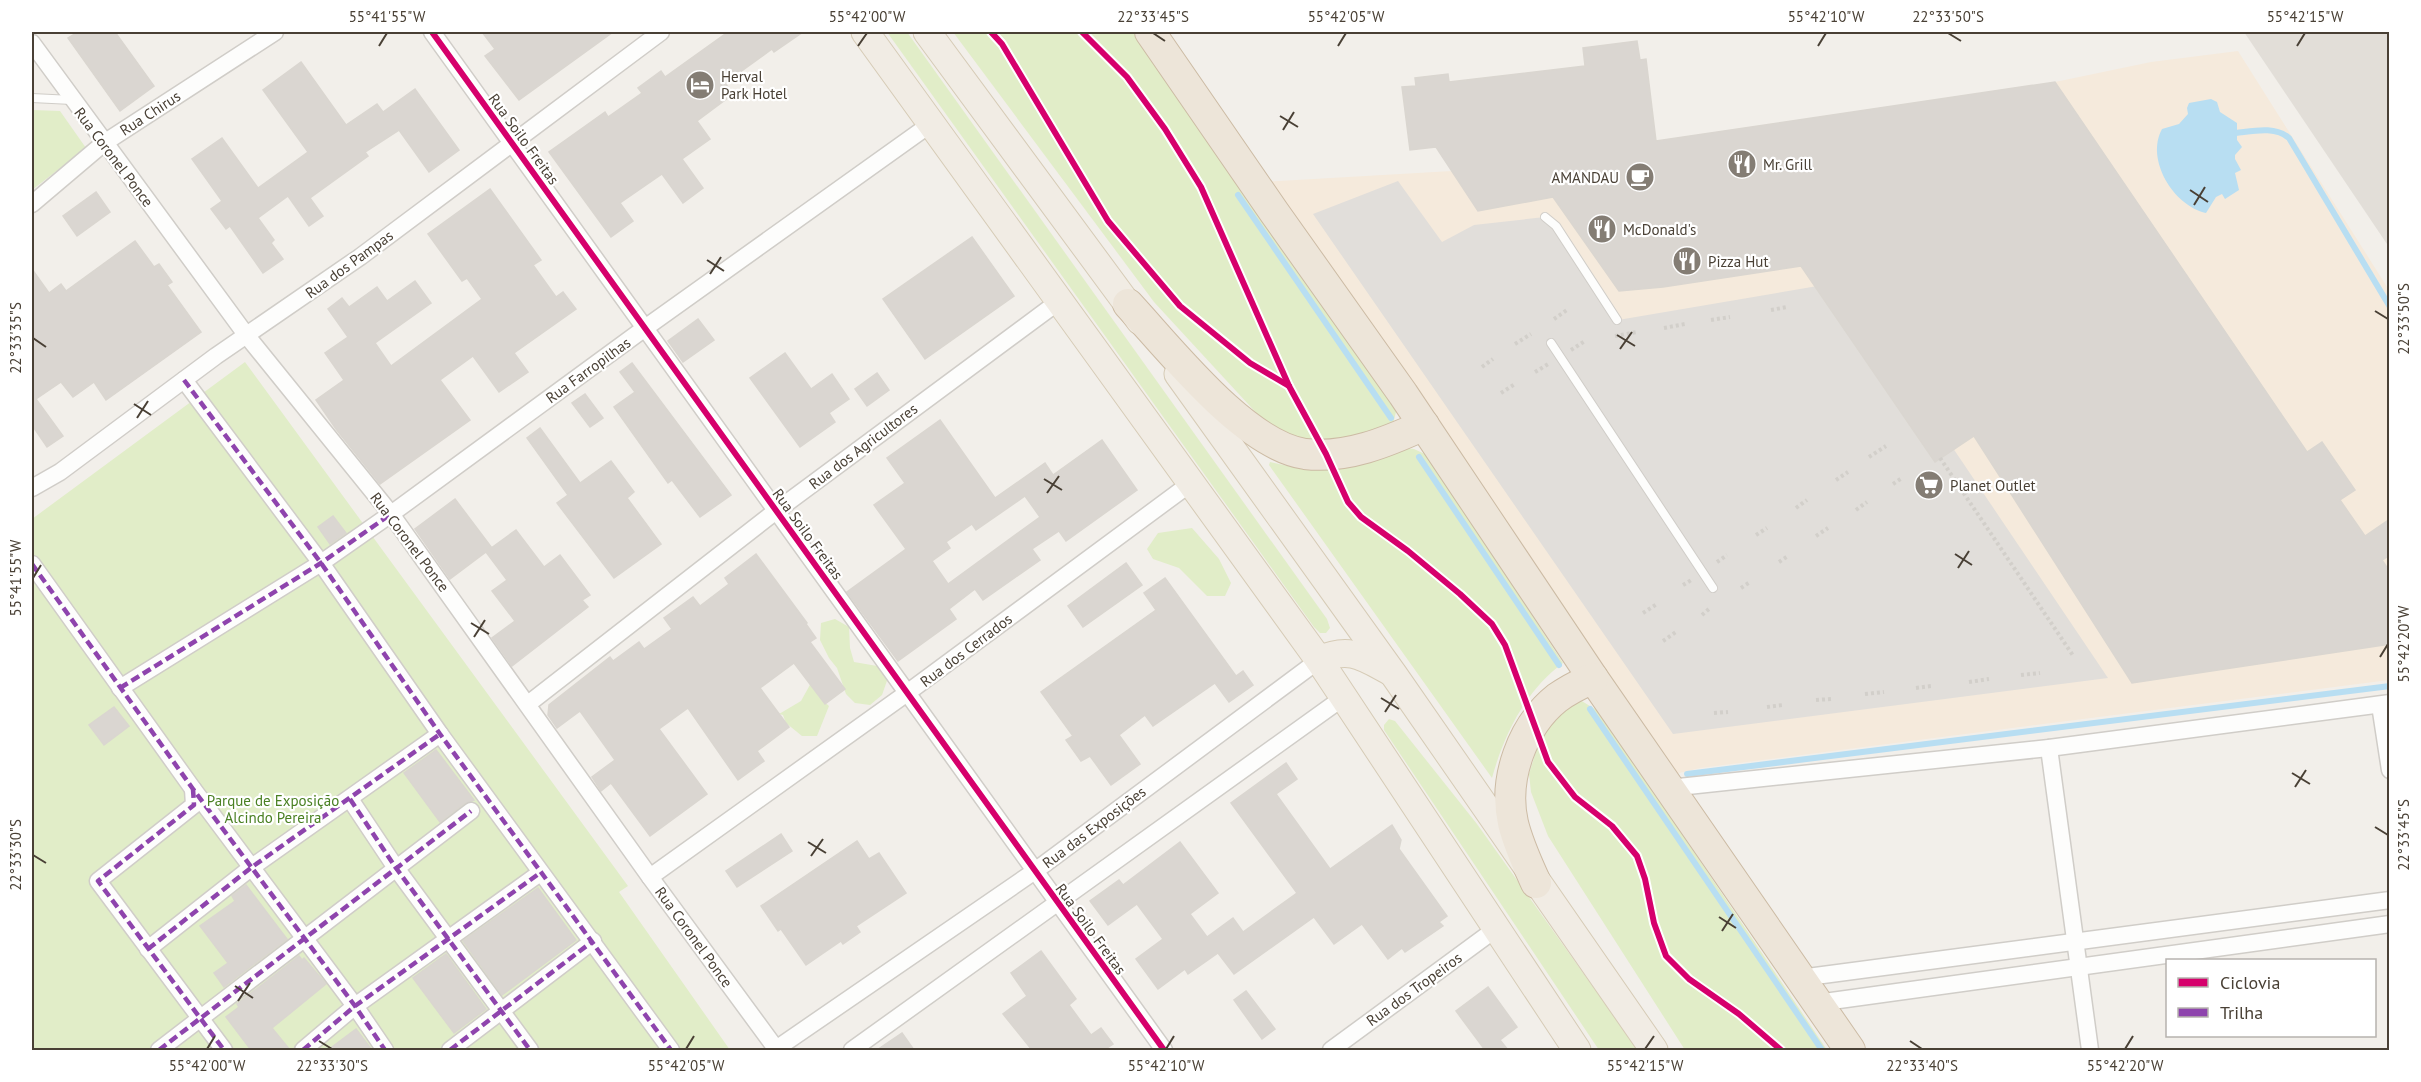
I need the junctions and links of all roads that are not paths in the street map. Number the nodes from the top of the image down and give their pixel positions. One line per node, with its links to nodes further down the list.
1 (275, 32): 12 (street, Rua Chirus)
2 (432, 32): 11 (street, Rua Soilo Freitas)
3 (661, 32): 11 (street, Rua dos Pampas)
4 (865, 32): 10 (main road)
5 (927, 32): 16 (main road)
6 (1150, 32): 22 (highway)
7 (32, 43): 9 (street, Rua Coronel Ponce)
8 (32, 98): 9 (lane)
9 (72, 100): 12 (street, Rua Coronel Ponce)
10 (932, 123): 15 (main road); 18 (street, Rua Farropilhas)
11 (511, 142): 18 (street, Rua Soilo Freitas); 19 (street, Rua dos Pampas)
12 (104, 143): 13 (street, Rua Chirus); 19 (street, Rua Coronel Ponce)
13 (32, 204)
14 (1545, 217): 17 (lane)
15 (1058, 302): 23 (main road); 25 (street, Rua dos Agricultores)
16 (1128, 304): 22 (highway); 31 (main road)
17 (1617, 320)
18 (645, 328): 25 (street, Rua Soilo Freitas); 26 (street, Rua Farropilhas)
19 (247, 336): 21 (street, Rua dos Pampas); 26 (street, Rua Coronel Ponce)
20 (1551, 343): 29 (lane)
21 (184, 380): 24 (street, Rua dos Pampas); 27 (street)
22 (1424, 424): 32 (highway)
23 (1191, 483): 30 (main road); 34 (street, Rua dos Cerrados)
24 (32, 488)
25 (776, 511): 34 (street, Rua Soilo Freitas); 36 (street, Rua dos Agricultores)
26 (392, 514): 27 (street, Rua Farropilhas); 36 (street, Rua Coronel Ponce)
27 (321, 563): 33 (street, Rua Farropilhas); 38 (street)
28 (32, 564): 33 (street)
29 (1713, 588)
30 (1319, 660): 31 (main road); 35 (main road); 47 (street, Rua das Exposições)
31 (1394, 675): 50 (main road)
32 (1593, 678): 41 (highway); 50 (highway)
33 (120, 688): 42 (street)
34 (907, 693): 47 (street, Rua Soilo Freitas); 49 (street, Rua dos Cerrados)
35 (1344, 697): 52 (street); 54 (main road)
36 (528, 704): 49 (street, Rua Coronel Ponce)
37 (2385, 704): 39 (street); 40 (street)
38 (440, 734): 43 (street); 48 (street)
39 (2049, 748): 41 (street); 58 (street)
40 (2390, 770)
41 (1669, 788): 61 (highway)
42 (193, 789): 45 (street); 59 (street)
43 (350, 799): 45 (street); 46 (street)
44 (471, 812): 46 (street)
45 (252, 867): 55 (street); 59 (street)
46 (396, 868): 55 (street); 56 (street)
47 (1035, 871): 52 (street, Rua Soilo Freitas); 73 (street, Rua das Exposições)
48 (540, 873): 56 (street); 57 (street)
49 (650, 877): 73 (street, Rua Coronel Ponce)
50 (1536, 883): 78 (main road)
51 (2390, 900): 58 (street)
52 (1057, 902): 74 (street); 75 (street, Rua Soilo Freitas)
53 (2390, 924): 60 (street)
54 (1497, 928): 76 (street, Rua dos Tropeiros); 77 (main road)
55 (305, 938): 63 (street); 65 (street)
56 (447, 939): 63 (street); 64 (street)
57 (593, 941): 64 (street); 72 (street)
58 (2076, 942): 60 (street); 61 (street)
59 (148, 950): 65 (street)
60 (2079, 967): 62 (street); 80 (street)
61 (1800, 978): 62 (highway)
62 (1818, 1003): 79 (highway)
63 (356, 1006): 68 (street); 69 (street)
64 (501, 1010): 70 (street); 71 (street)
65 (200, 1020): 66 (street); 67 (street)
66 (159, 1050)
67 (224, 1050)
68 (303, 1050)
69 (385, 1050)
70 (450, 1050)
71 (530, 1050)
72 (671, 1050)
73 (776, 1050)
74 (852, 1050)
75 (1164, 1050)
76 (1330, 1050)
77 (1577, 1050)
78 (1654, 1050)
79 (1850, 1050)
80 (2090, 1050)

